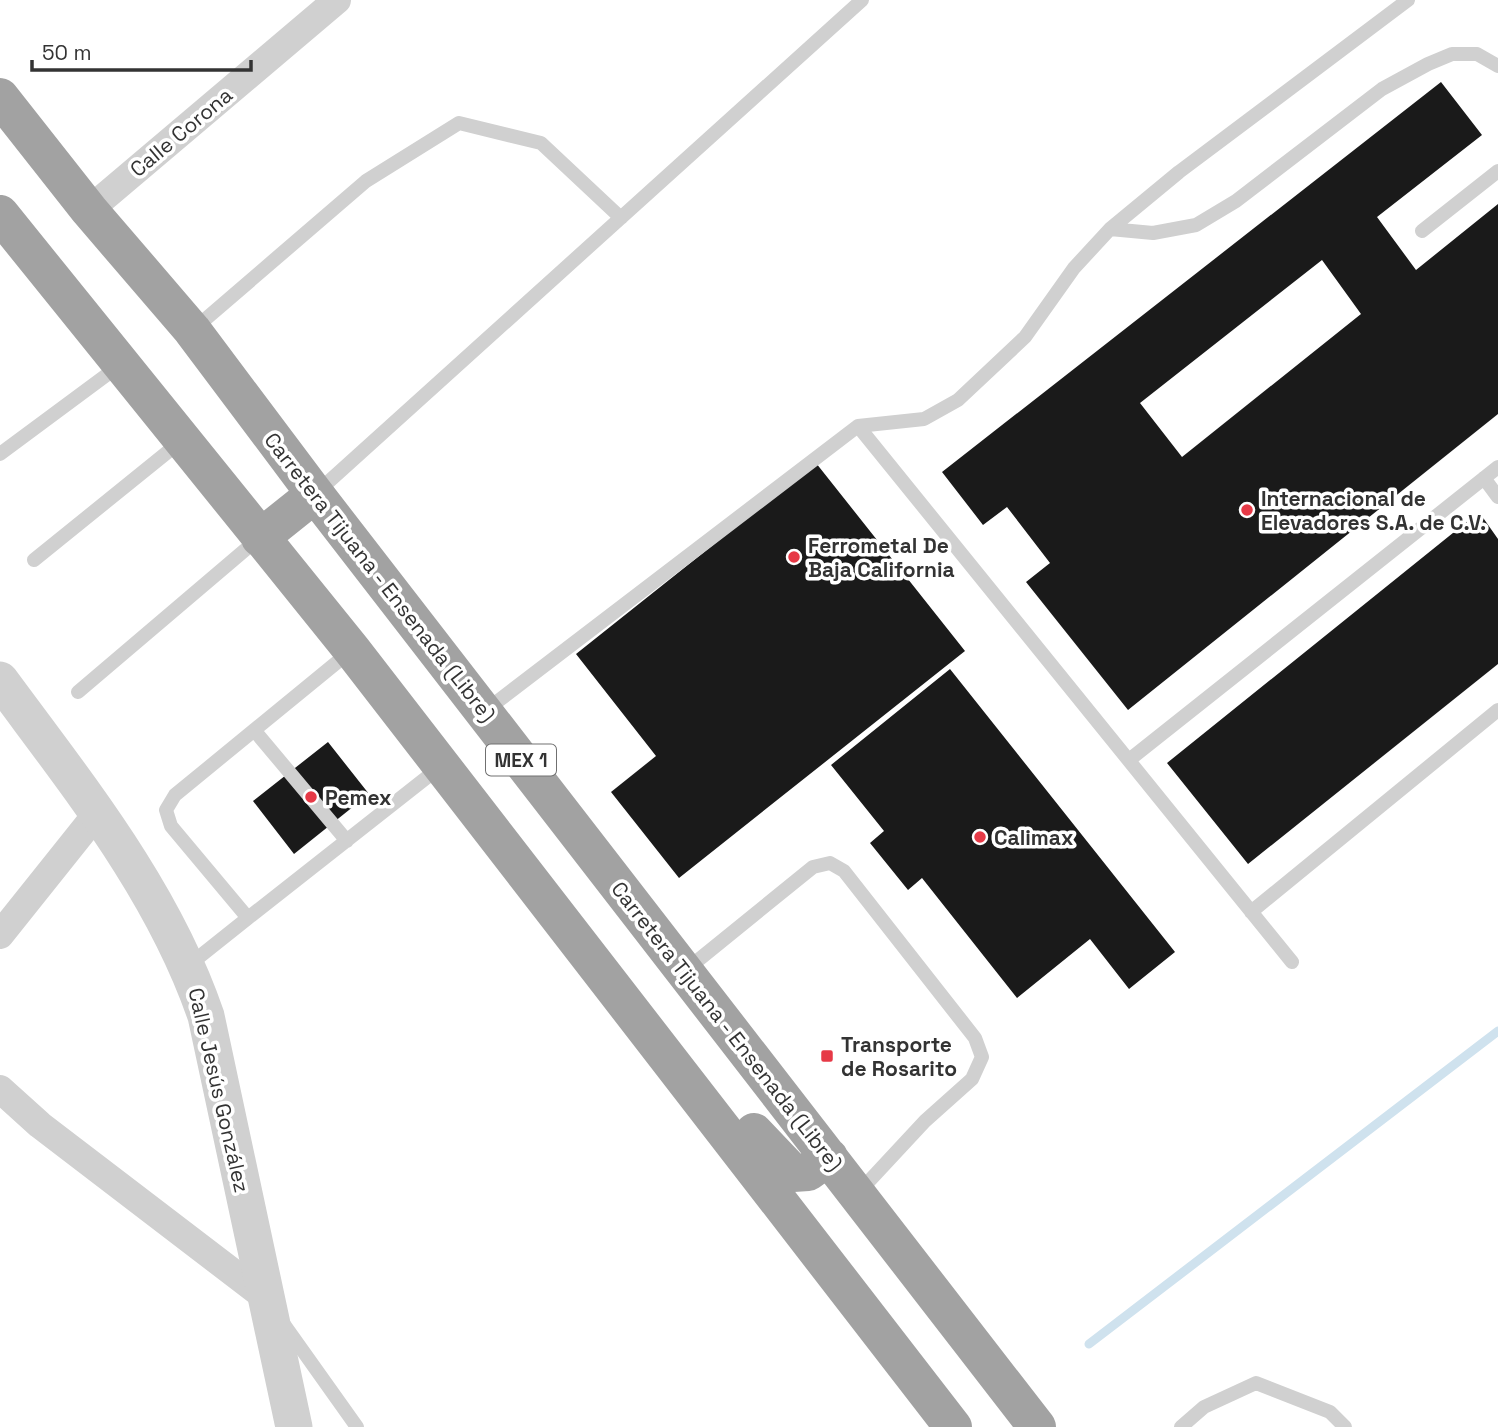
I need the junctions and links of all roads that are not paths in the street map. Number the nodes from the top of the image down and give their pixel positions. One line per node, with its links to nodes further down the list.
1 (337, 0): 7 (street, Calle Corona)
2 (862, 0): 9 (lane)
3 (1408, 0): 10 (lane)
4 (1498, 66): 10 (lane)
5 (0, 97): 7 (highway, Carretera Tijuana - Ensenada (Libre) / MEX 1)
6 (1498, 171): 11 (lane)
7 (89, 210): 12 (highway, Carretera Tijuana - Ensenada (Libre) / MEX 1)
8 (0, 214): 13 (highway, MEX 1)
9 (621, 218): 12 (lane); 19 (lane)
10 (1110, 229): 14 (lane)
11 (1422, 230)
12 (192, 330): 19 (highway, Carretera Tijuana - Ensenada (Libre) / MEX 1)
13 (121, 364): 15 (highway, MEX 1); 16 (lane)
14 (858, 426): 27 (lane); 29 (lane)
15 (182, 441): 21 (highway, MEX 1); 22 (lane)
16 (0, 454)
17 (1498, 467): 18 (lane)
18 (1484, 478): 20 (lane); 29 (lane)
19 (315, 494): 21 (highway); 27 (highway, Carretera Tijuana - Ensenada (Libre) / MEX 1)
20 (1498, 497)
21 (260, 537): 23 (highway, MEX 1); 25 (lane)
22 (34, 559)
23 (352, 650): 28 (lane); 30 (highway, MEX 1)
24 (0, 680): 31 (street, Calle Jesús González)
25 (78, 692)
26 (1498, 710): 33 (lane)
27 (484, 712): 38 (highway, Carretera Tijuana - Ensenada (Libre) / MEX 1)
28 (254, 730): 32 (lane); 34 (lane)
29 (1129, 760): 33 (lane)
30 (441, 766): 32 (lane); 39 (highway, MEX 1)
31 (99, 811): 35 (street); 37 (street, Calle Jesús González)
32 (347, 841): 34 (lane)
33 (1251, 912): 36 (lane)
34 (248, 918): 37 (lane)
35 (0, 935)
36 (1292, 962)
37 (189, 965): 43 (street, Calle Jesús González)
38 (684, 971): 41 (highway, Carretera Tijuana - Ensenada (Libre) / MEX 1); 42 (lane)
39 (612, 985): 41 (highway); 46 (highway, MEX 1)
40 (0, 1089): 43 (street)
41 (829, 1157): 42 (highway, Carretera Tijuana - Ensenada (Libre) / MEX 1)
42 (857, 1194): 47 (highway, Carretera Tijuana - Ensenada (Libre) / MEX 1)
43 (265, 1297): 44 (street, Calle Jesús González); 45 (lane)
44 (294, 1427)
45 (357, 1427)
46 (953, 1427)
47 (1037, 1427)
48 (1181, 1427): 49 (lane)
49 (1345, 1427)

